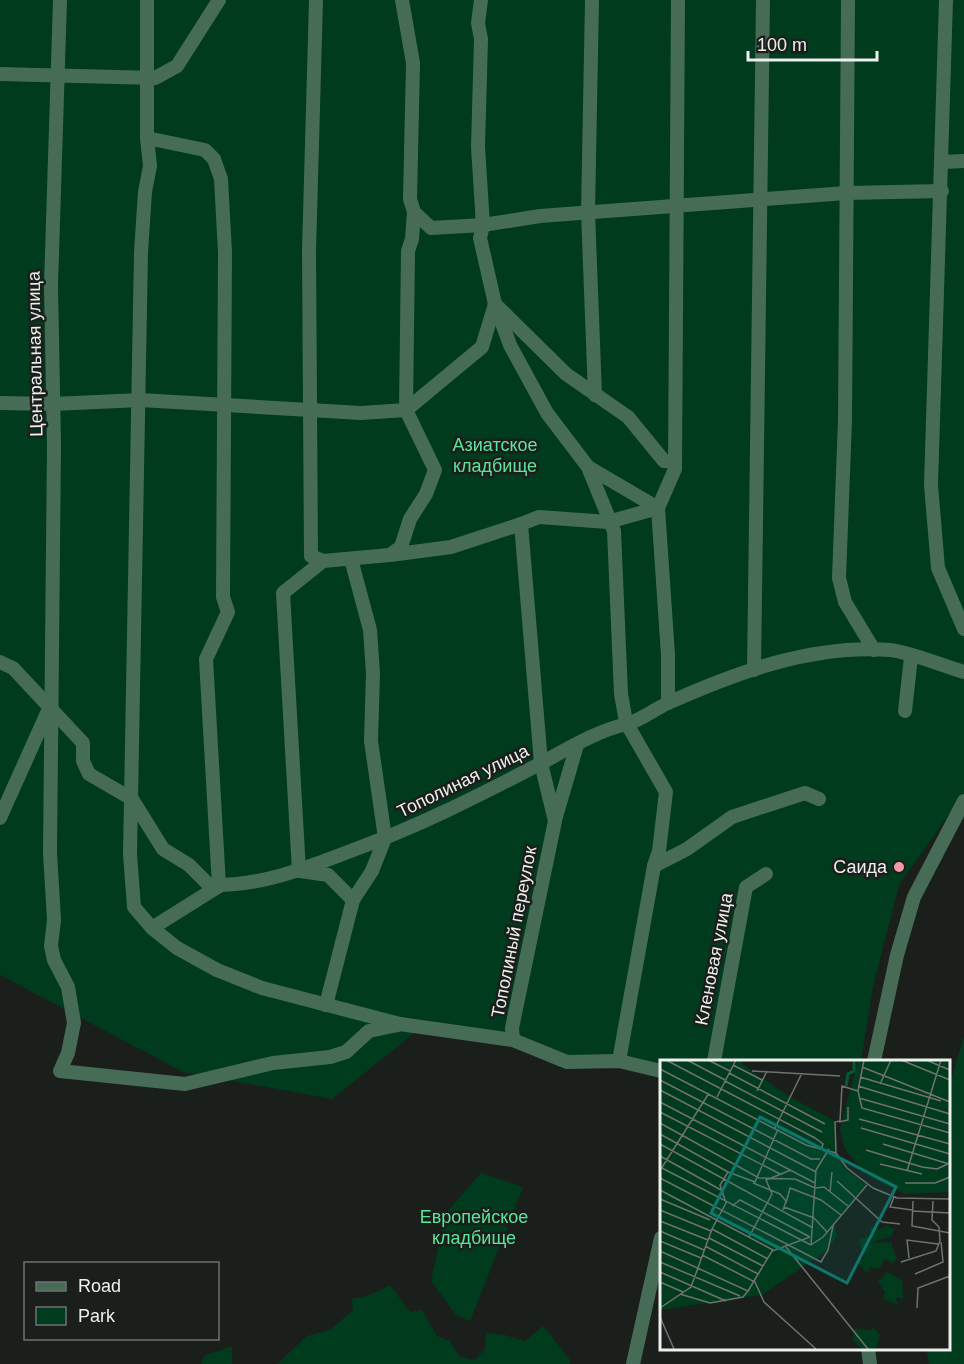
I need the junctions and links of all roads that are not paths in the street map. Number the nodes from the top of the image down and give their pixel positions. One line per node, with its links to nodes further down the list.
1 (60, 0): 13 (street, Центральная улица)
2 (147, 0): 14 (street, Тополиный переулок)
3 (219, 0): 14 (street)
4 (316, 0): 33 (street)
5 (402, 0): 22 (street)
6 (481, 0): 24 (street)
7 (592, 0): 23 (street)
8 (678, 0): 21 (street)
9 (763, 0): 20 (street)
10 (848, 0): 19 (street)
11 (946, 0): 17 (street)
12 (0, 74): 13 (street)
13 (59, 74): 14 (street); 31 (street, Центральная улица)
14 (149, 80): 15 (street, Тополиный переулок)
15 (147, 138): 29 (street, Тополиный переулок); 32 (street)
16 (964, 161): 17 (street)
17 (942, 162): 18 (street)
18 (942, 191): 19 (street); 43 (street)
19 (846, 193): 20 (street); 44 (street)
20 (761, 200): 21 (street); 47 (street)
21 (676, 206): 23 (street); 35 (street)
22 (414, 212): 25 (street); 26 (street)
23 (588, 212): 24 (street); 28 (street)
24 (483, 225): 25 (street); 27 (street)
25 (431, 228): 26 (street)
26 (412, 239): 34 (street)
27 (495, 304): 28 (street); 34 (street); 36 (street)
28 (595, 395): 35 (street)
29 (140, 400): 31 (street); 32 (street); 55 (street, Тополиный переулок)
30 (0, 403): 31 (street)
31 (53, 404): 50 (street, Центральная улица)
32 (225, 404): 33 (street); 64 (street)
33 (310, 408): 34 (street); 42 (street)
34 (406, 410): 40 (street)
35 (675, 462): 37 (street)
36 (588, 467): 37 (street); 38 (street)
37 (658, 508): 38 (street); 49 (street)
38 (608, 522): 39 (street); 52 (street)
39 (521, 524): 40 (street); 54 (street, Тополиный переулок)
40 (390, 555): 41 (street)
41 (351, 559): 42 (street); 60 (street)
42 (323, 561): 62 (street)
43 (963, 623)
44 (874, 650): 45 (street, Тополиная улица); 47 (street, Тополиная улица)
45 (911, 657): 48 (street, Тополиная улица); 51 (street)
46 (0, 662): 50 (street)
47 (754, 670): 49 (street, Тополиная улица)
48 (964, 672)
49 (668, 703): 52 (street, Тополиная улица)
50 (49, 708): 55 (street); 58 (street); 68 (street, Центральная улица)
51 (905, 711)
52 (626, 723): 53 (street, Тополиная улица); 61 (street)
53 (577, 745): 54 (street, Тополиная улица); 59 (street, Тополиный переулок)
54 (541, 764): 59 (street, Тополиный переулок); 60 (street, Тополиная улица)
55 (132, 799): 64 (street); 66 (street, Тополиный переулок)
56 (819, 800): 61 (street)
57 (964, 801): 71 (street)
58 (0, 818)
59 (555, 821): 69 (street, Тополиный переулок)
60 (385, 838): 62 (street, Тополиная улица); 65 (street)
61 (654, 866): 72 (street)
62 (299, 871): 64 (street, Тополиная улица); 65 (street)
63 (766, 873): 70 (street, Кленовая улица)
64 (219, 886): 66 (street)
65 (353, 900): 67 (street)
66 (152, 928): 67 (street, Тополиный переулок)
67 (326, 1005): 68 (street, Тополиный переулок)
68 (400, 1024): 69 (street, Тополиный переулок)
69 (513, 1040): 72 (street)
70 (714, 1060)
71 (874, 1060)
72 (619, 1061): 73 (street)
73 (660, 1071)
74 (660, 1242): 76 (street)
75 (868, 1349): 77 (street)
76 (633, 1364)
77 (870, 1364)

